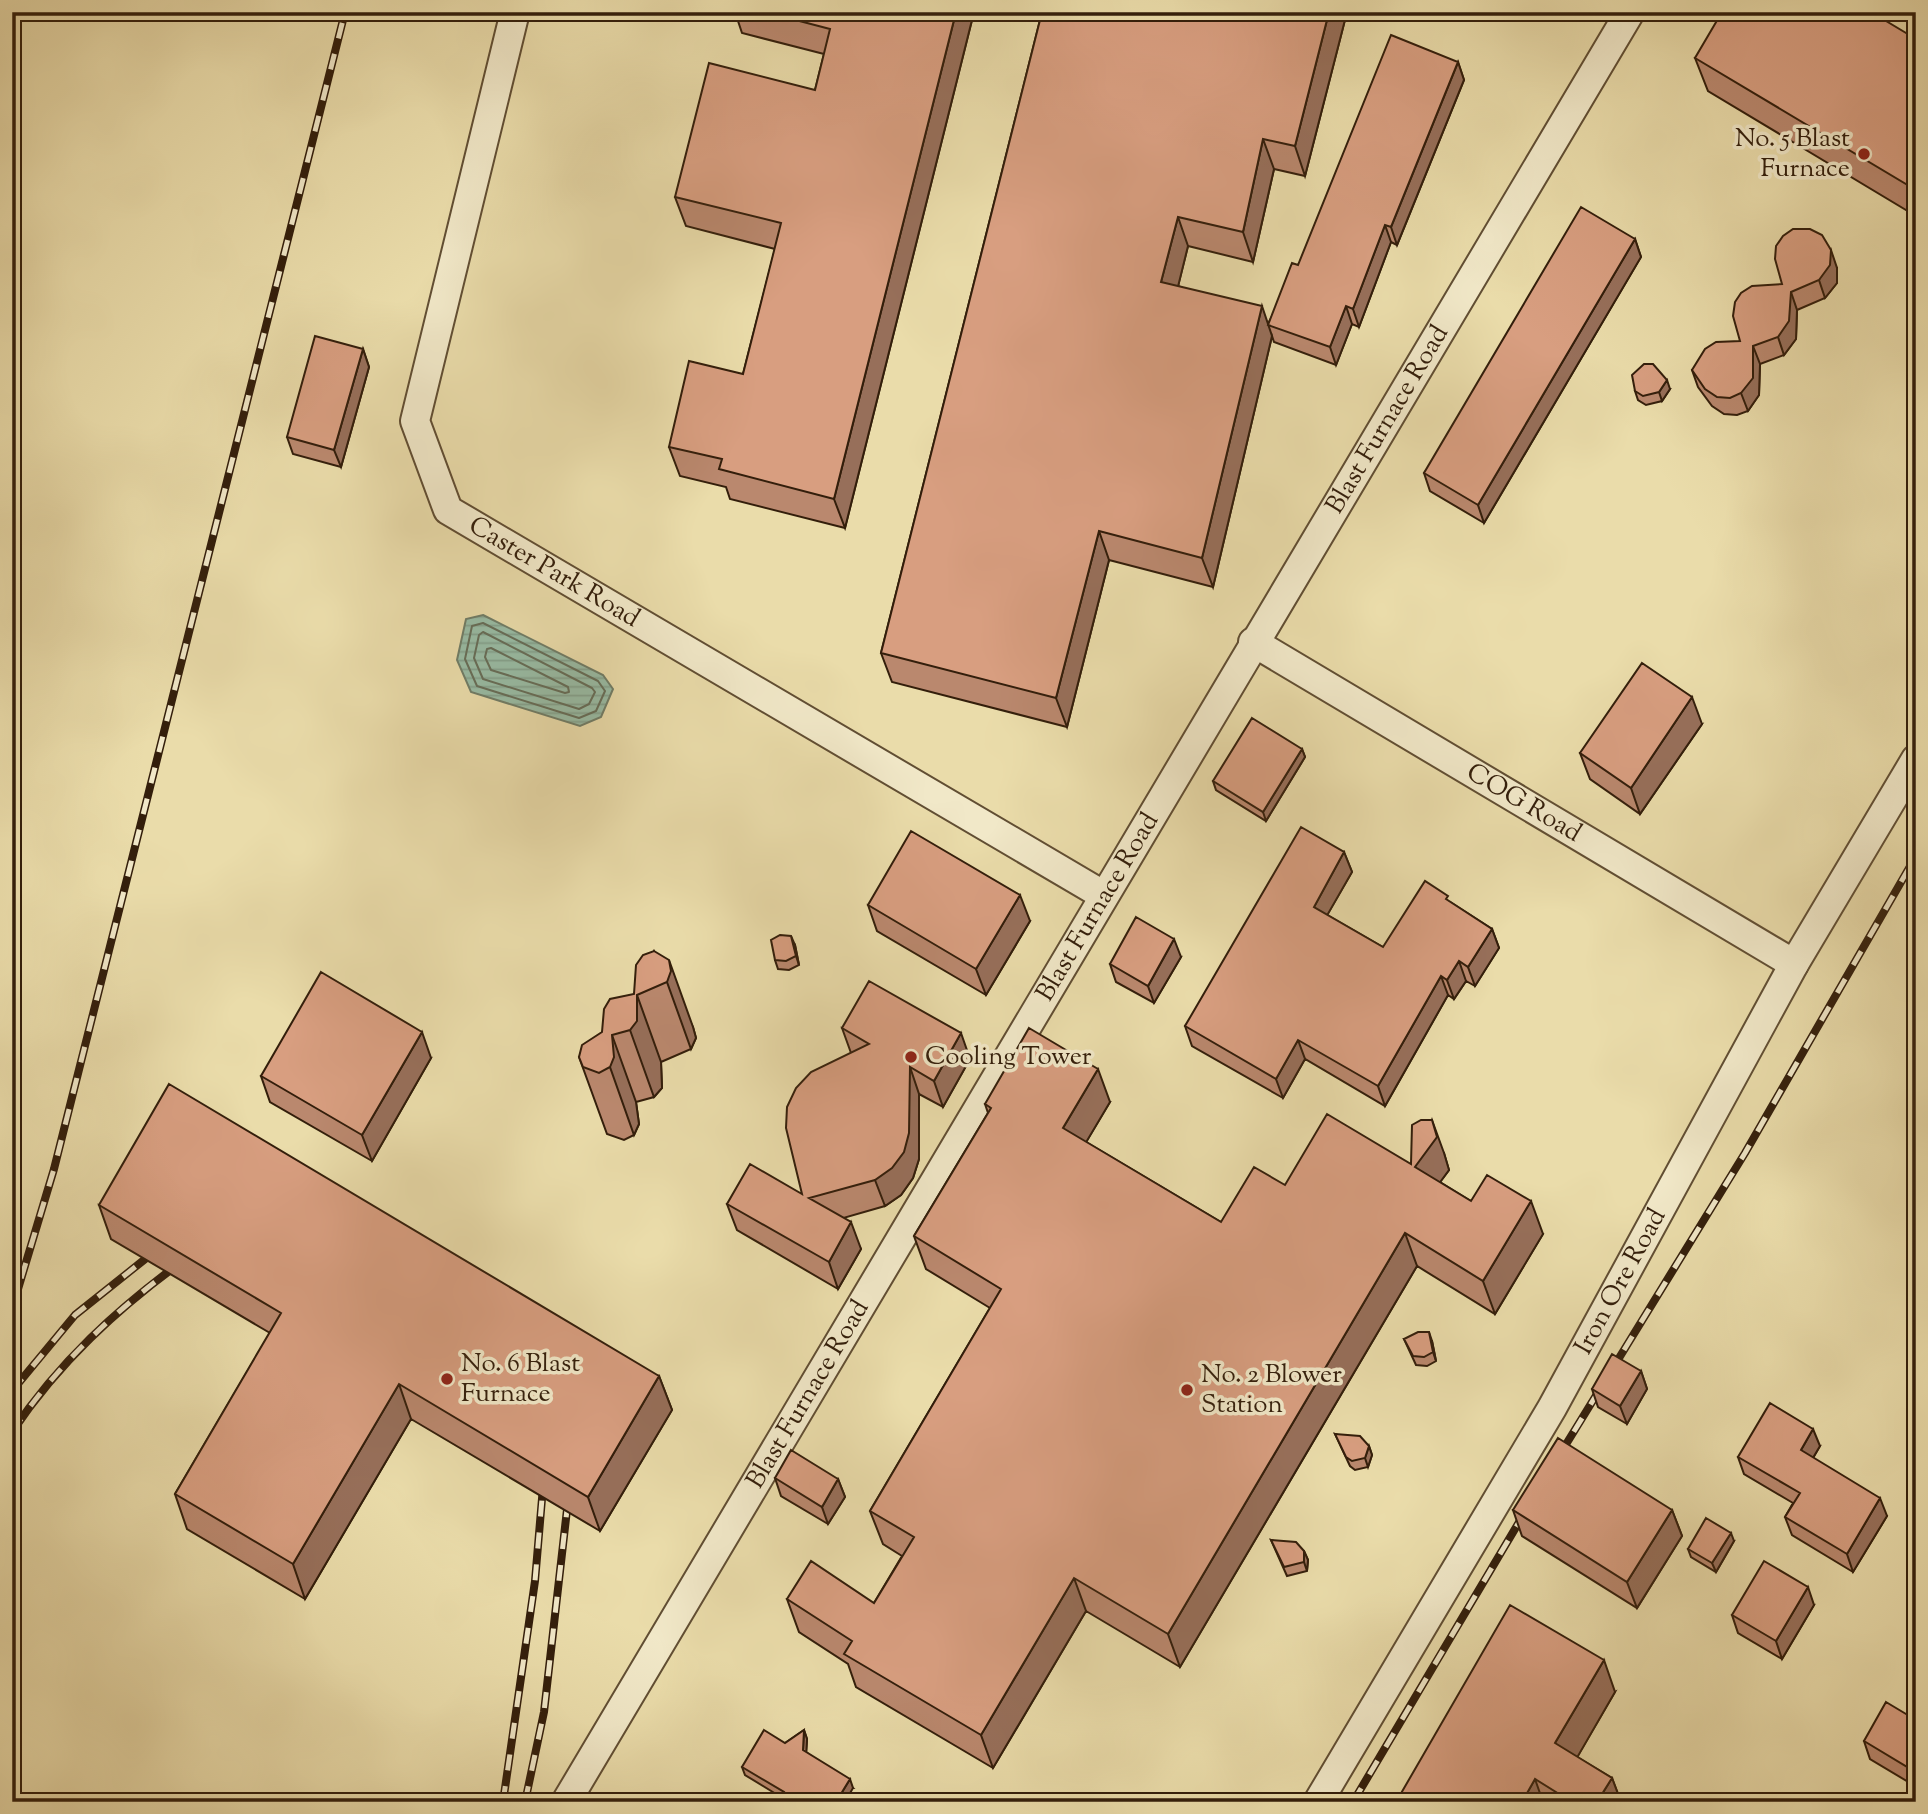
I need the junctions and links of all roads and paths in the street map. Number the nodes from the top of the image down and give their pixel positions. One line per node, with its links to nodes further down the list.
1 (515, 12): 5 (street, Caster Park Road)
2 (1630, 12): 3 (street, Blast Furnace Road)
3 (1253, 642): 5 (street, Blast Furnace Road); 6 (street, COG Road)
4 (1916, 759): 6 (street, Iron Ore Road)
5 (1103, 895): 7 (street, Blast Furnace Road)
6 (1794, 964): 8 (street, Iron Ore Road)
7 (566, 1802)
8 (1318, 1802)

